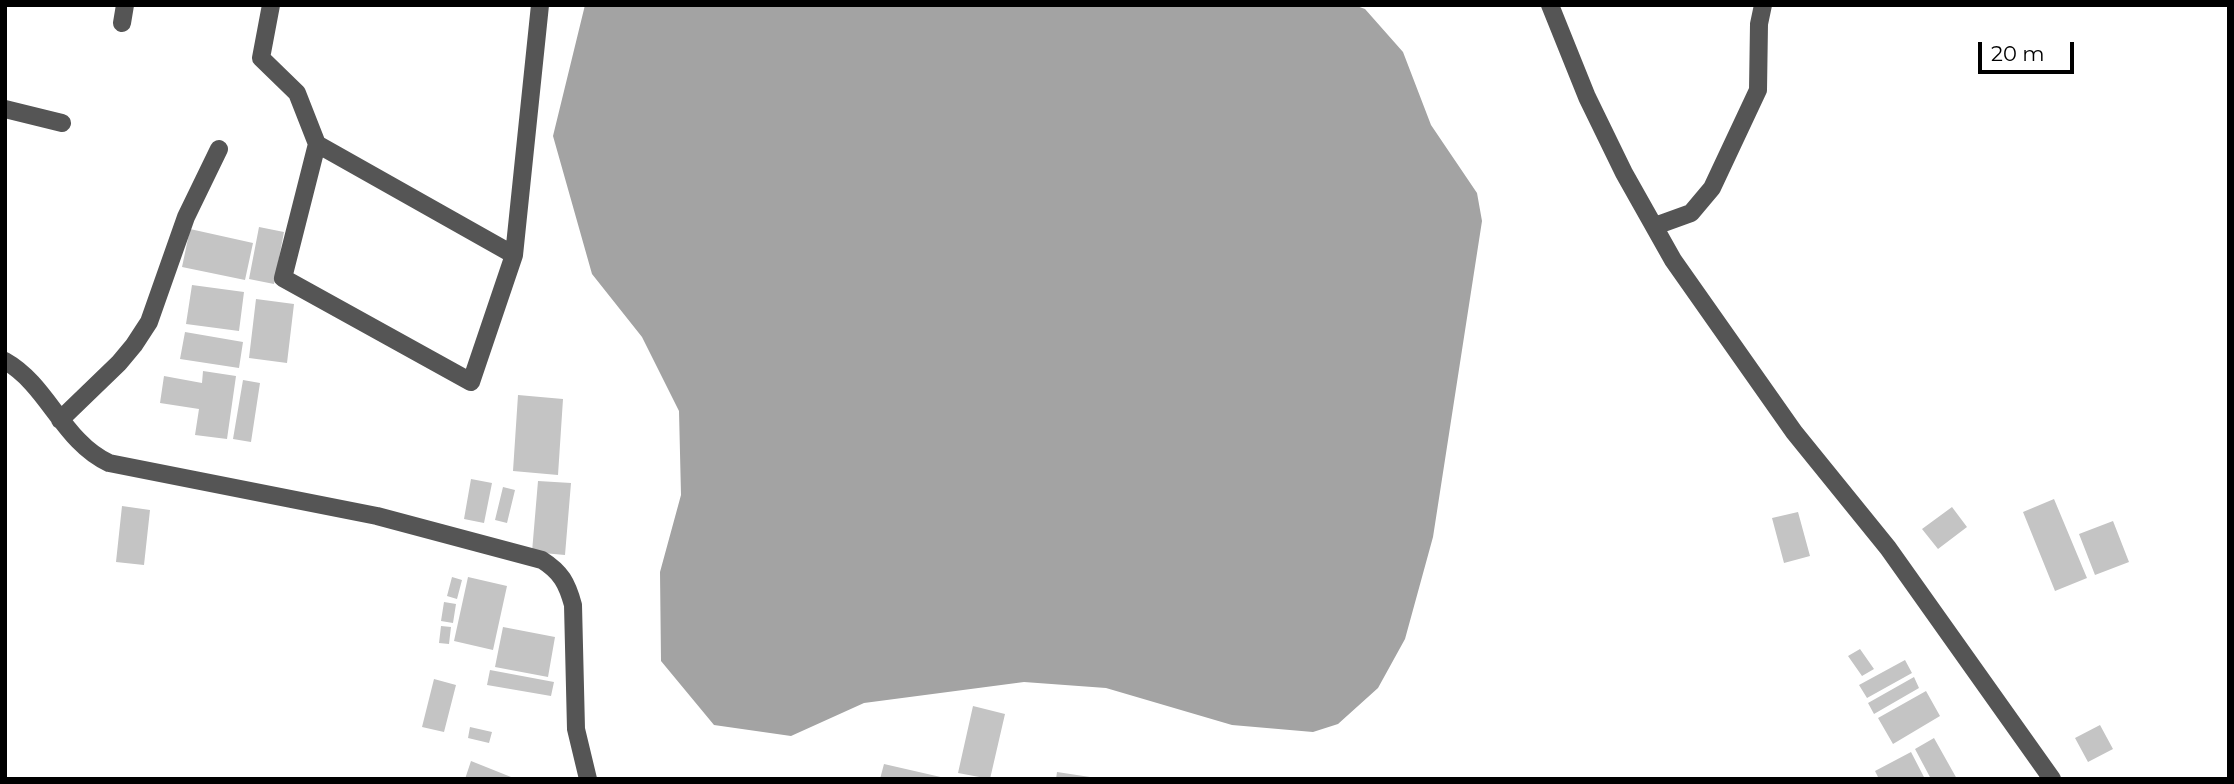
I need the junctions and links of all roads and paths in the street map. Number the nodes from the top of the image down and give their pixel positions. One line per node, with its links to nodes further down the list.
1 (271, 5): 7 (street)
2 (540, 5): 10 (street)
3 (1550, 5): 9 (street)
4 (1763, 5): 9 (street)
5 (5, 109): 6 (street)
6 (61, 122)
7 (317, 144): 10 (street); 10 (street)
8 (219, 149): 12 (street)
9 (1654, 226): 13 (street)
10 (514, 255)
11 (5, 360): 12 (street)
12 (61, 420): 14 (street)
13 (2051, 778)
14 (588, 779)

